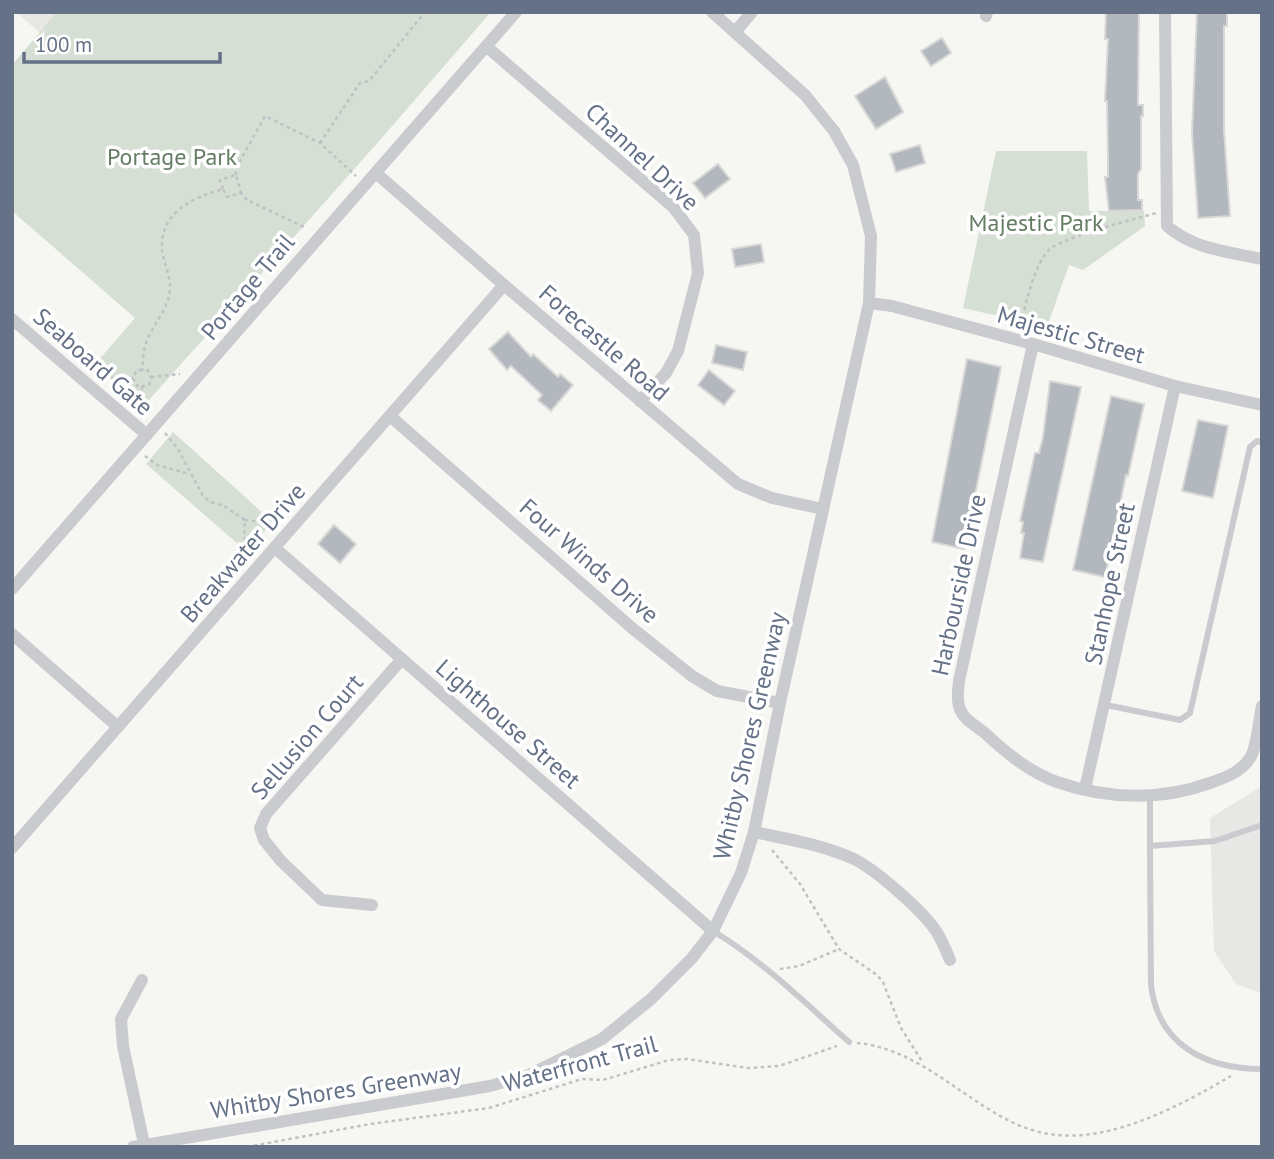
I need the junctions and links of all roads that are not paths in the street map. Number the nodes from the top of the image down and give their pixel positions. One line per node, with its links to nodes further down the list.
1 (516, 12): 6 (street, Portage Trail)
2 (712, 12): 5 (street, Whitby Shores Greenway)
3 (752, 12): 5 (street)
4 (1165, 12): 8 (street)
5 (735, 32): 10 (street, Whitby Shores Greenway)
6 (486, 47): 7 (street, Portage Trail); 14 (street, Channel Drive)
7 (376, 173): 9 (street, Forecastle Road); 17 (street, Portage Trail)
8 (1262, 259)
9 (503, 285): 14 (street, Forecastle Road); 16 (street, Breakwater Drive)
10 (869, 303): 12 (street, Majestic Street); 19 (street, Whitby Shores Greenway)
11 (14, 325): 17 (street, Seaboard Gate)
12 (1033, 344): 13 (street, Majestic Street); 28 (street, Harbourside Drive)
13 (1175, 386): 15 (street, Majestic Street); 25 (street, Stanhope Street)
14 (640, 401): 19 (street, Forecastle Road)
15 (1262, 405)
16 (390, 415): 20 (street, Breakwater Drive); 24 (street, Four Winds Drive)
17 (147, 435): 21 (street, Portage Trail)
18 (1262, 442): 25 (lane)
19 (823, 509): 24 (street, Whitby Shores Greenway)
20 (275, 548): 23 (street, Lighthouse Street); 27 (street, Breakwater Drive)
21 (12, 589)
22 (12, 634): 27 (street)
23 (402, 659): 34 (street, Sellusion Court); 35 (street, Lighthouse Street)
24 (780, 703): 31 (street, Whitby Shores Greenway)
25 (1106, 705): 28 (street, Stanhope Street)
26 (1262, 706): 29 (street, Harbourside Drive)
27 (118, 727): 33 (street, Breakwater Drive)
28 (1085, 789): 29 (street, Harbourside Drive)
29 (1150, 796): 32 (lane)
30 (1262, 825): 32 (lane)
31 (754, 832): 35 (street, Whitby Shores Greenway); 36 (street)
32 (1150, 846): 39 (lane)
33 (12, 848)
34 (372, 905)
35 (713, 931): 38 (lane); 40 (street, Whitby Shores Greenway)
36 (950, 960)
37 (142, 980): 40 (street)
38 (849, 1042)
39 (1262, 1069)
40 (138, 1146)

